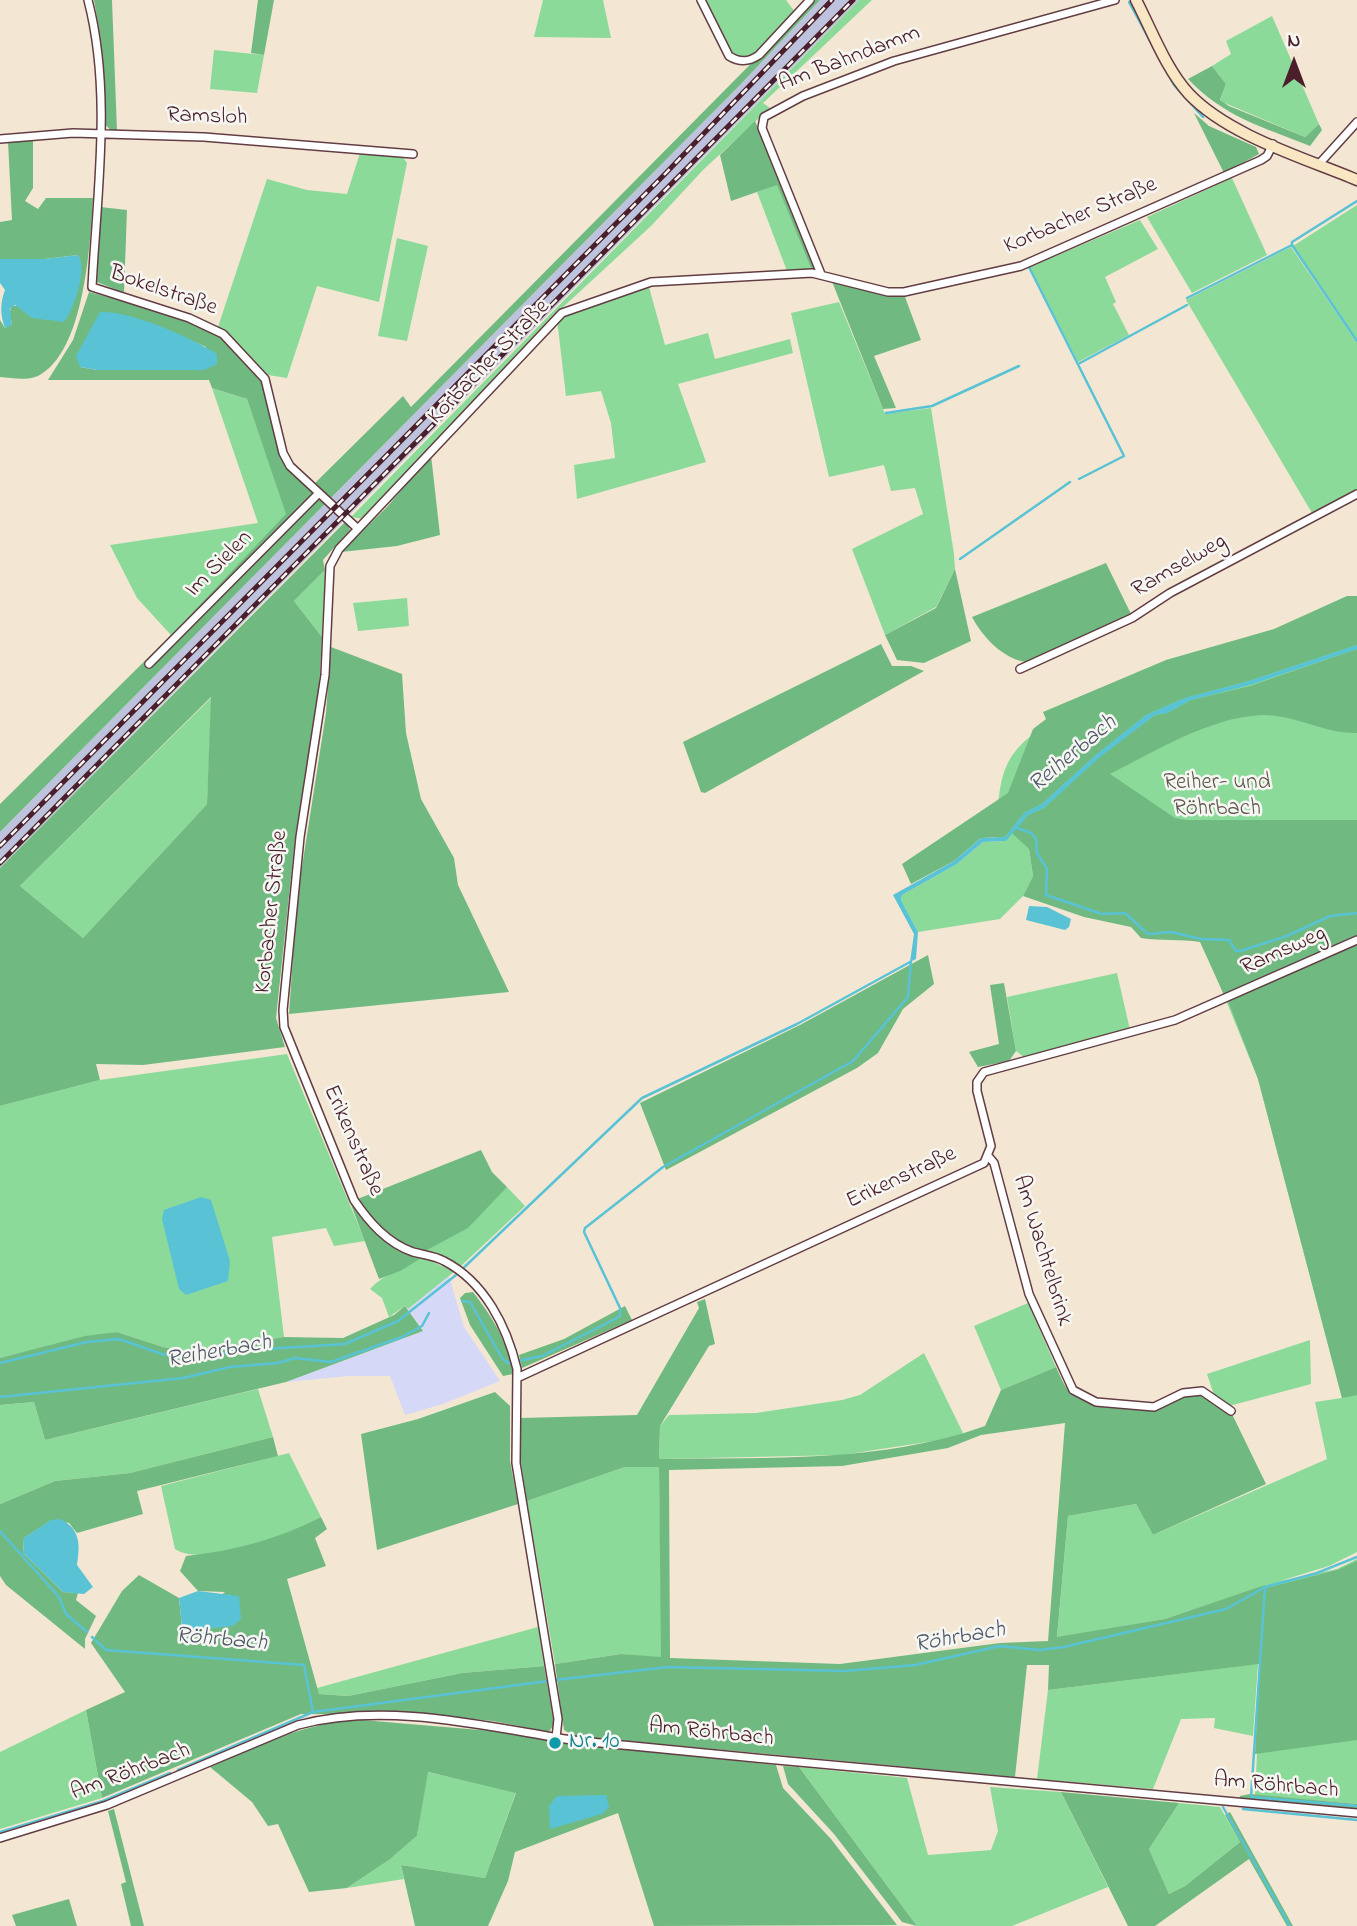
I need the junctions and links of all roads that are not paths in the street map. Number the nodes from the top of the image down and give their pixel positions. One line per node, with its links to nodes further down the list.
1 (88, 0): 7 (street, Bokelstraße)
2 (701, 0): 3 (street)
3 (810, 0)
4 (1115, 0): 13 (street, Am Bahndamm)
5 (1136, 0): 9 (main road)
6 (1357, 121): 11 (street)
7 (100, 134): 8 (street, Ramsloh); 10 (street, Ramsloh); 14 (street, Bokelstraße)
8 (0, 139)
9 (1273, 144): 11 (main road); 13 (street, Korbacher Straße)
10 (413, 154)
11 (1319, 164): 12 (main road)
12 (1357, 180)
13 (821, 274): 16 (street, Korbacher Straße)
14 (319, 493): 16 (street, Bokelstraße); 17 (street, Im Sielen)
15 (1357, 494): 18 (street, Ramselweg)
16 (358, 529): 21 (street, Korbacher Straße)
17 (149, 664)
18 (1020, 669)
19 (1357, 940): 20 (street, Ramsweg)
20 (1226, 999): 22 (street, Erikenstraße)
21 (282, 1017): 23 (street, Erikenstraße)
22 (989, 1157): 23 (street, Erikenstraße); 24 (street, Am Wachtelbrink)
23 (517, 1378): 25 (street, Erikenstraße)
24 (1231, 1411)
25 (556, 1738): 26 (street, Am Röhrbach); 27 (street, Am Röhrbach)
26 (1357, 1813)
27 (0, 1838)

